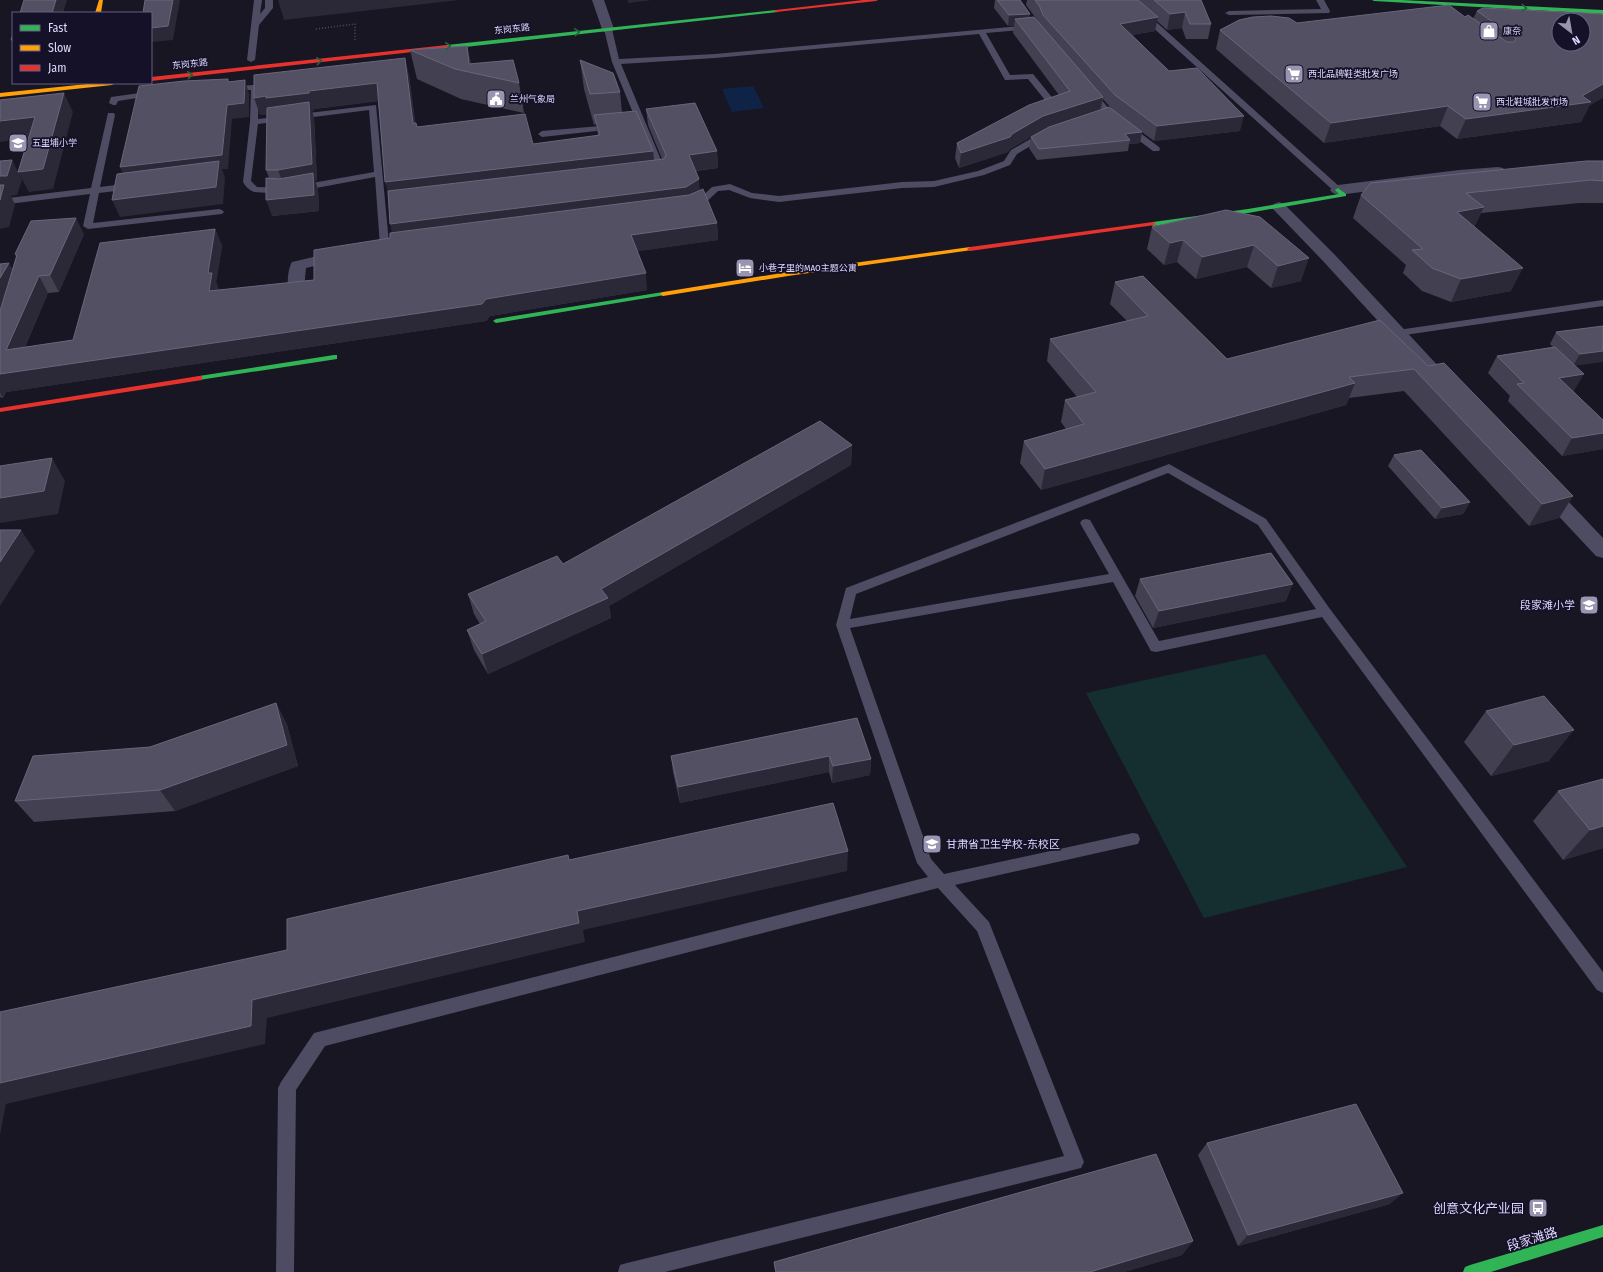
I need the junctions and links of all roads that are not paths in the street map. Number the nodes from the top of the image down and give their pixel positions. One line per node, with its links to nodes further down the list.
1 (102, 0): 14 (main road)
2 (258, 0): 18 (lane)
3 (269, 0): 18 (lane)
4 (598, 0): 19 (street)
5 (876, 0): 19 (main road, 东岗东路)
6 (1131, 0): 48 (lane)
7 (1320, 0): 16 (lane)
8 (1374, 0): 10 (main road)
9 (1541, 0): 12 (main road)
10 (1422, 2): 13 (lane); 15 (main road, one-way to 15)
11 (766, 3): 19 (main road, 东岗东路)
12 (1603, 3)
13 (1435, 11)
14 (98, 12)
15 (1603, 12)
16 (1229, 13)
17 (1029, 17): 20 (lane)
18 (256, 24): 21 (lane)
19 (607, 25): 21 (main road, 东岗东路); 22 (lane); 24 (main road, 东岗东路, one-way to 19)
20 (982, 32): 22 (lane); 34 (lane)
21 (251, 60): 23 (main road, 东岗东路)
22 (616, 62): 44 (lane)
23 (152, 71)
24 (152, 79)
25 (40, 84): 29 (main road)
26 (96, 84): 28 (main road)
27 (1083, 84): 35 (lane)
28 (79, 85): 32 (main road)
29 (0, 88)
30 (217, 89): 38 (lane)
31 (164, 92): 33 (lane)
32 (0, 95)
33 (113, 103)
34 (1052, 103)
35 (1108, 113): 37 (lane); 42 (lane)
36 (111, 115): 47 (lane)
37 (1095, 117)
38 (254, 122): 45 (lane); 45 (lane)
39 (619, 126): 41 (lane)
40 (1056, 130): 51 (lane)
41 (542, 134)
42 (1156, 149)
43 (1514, 170): 48 (street)
44 (655, 173)
45 (379, 174): 53 (lane)
46 (142, 184): 47 (lane)
47 (96, 190): 49 (lane); 52 (lane)
48 (1338, 190): 50 (main road)
49 (0, 202)
50 (1279, 206): 56 (main road); 57 (street)
51 (682, 208)
52 (219, 212)
53 (378, 248): 54 (street)
54 (296, 289)
55 (1603, 303): 57 (lane)
56 (496, 321)
57 (1398, 333): 59 (street)
58 (334, 357): 60 (main road)
59 (1462, 401)
60 (0, 410)
61 (1532, 476): 63 (street)
62 (1086, 523): 64 (lane)
63 (1603, 550)
64 (1117, 577): 65 (lane); 66 (lane)
65 (1325, 612): 66 (lane); 69 (lane)
66 (842, 625): 68 (lane)
67 (1133, 839): 68 (lane)
68 (941, 881): 71 (lane); 72 (lane)
69 (1603, 985)
70 (1603, 1231): 73 (main road, 段家滩路)
71 (285, 1272)
72 (626, 1272)
73 (1470, 1272)

